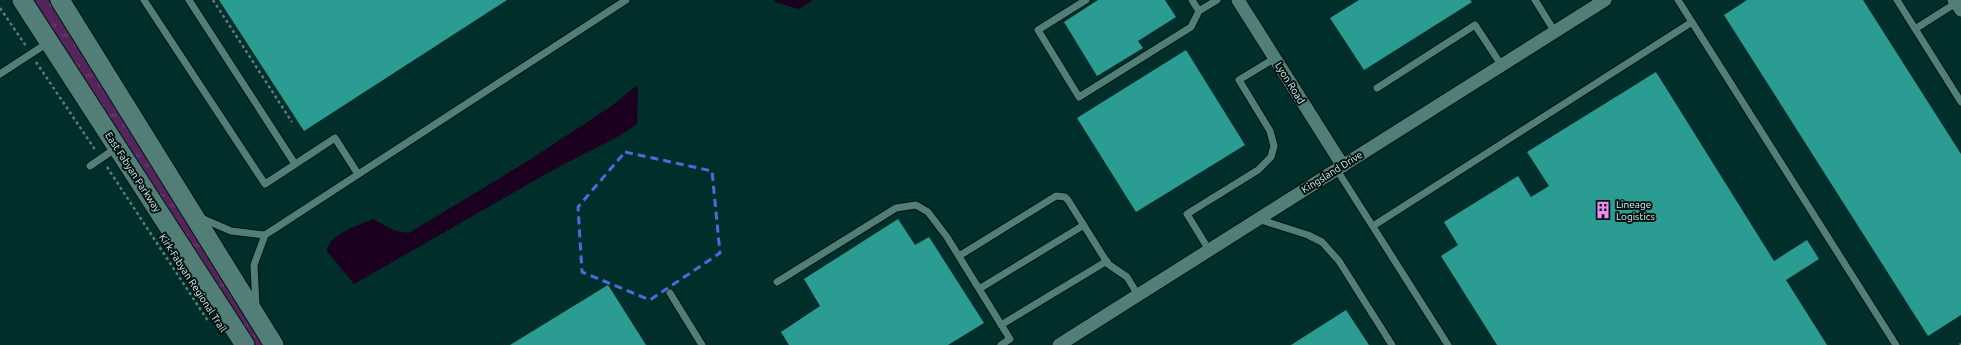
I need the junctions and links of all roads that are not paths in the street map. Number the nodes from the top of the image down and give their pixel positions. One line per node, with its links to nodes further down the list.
1 (22, 0): 19 (main road, East Fabyan Parkway)
2 (60, 0): 30 (main road)
3 (144, 0): 26 (lane)
4 (188, 0): 26 (lane)
5 (626, 0): 29 (lane)
6 (1086, 0): 15 (lane)
7 (1192, 0): 15 (lane)
8 (1217, 0): 15 (lane)
9 (1238, 0): 20 (street, Lyon Road)
10 (1535, 0): 18 (lane)
11 (1605, 0): 18 (street, Kingsland Drive)
12 (1678, 0): 16 (lane)
13 (1897, 0): 17 (lane)
14 (1957, 4): 17 (lane)
15 (1199, 11)
16 (1692, 22): 33 (lane); 52 (lane)
17 (1915, 29): 24 (lane)
18 (1555, 32): 21 (street, Kingsland Drive)
19 (49, 42): 22 (lane); 25 (main road, East Fabyan Parkway)
20 (1275, 58): 28 (street, Lyon Road); 35 (lane)
21 (1502, 66): 23 (lane); 28 (street, Kingsland Drive)
22 (0, 74)
23 (1377, 88)
24 (1961, 102)
25 (117, 148): 27 (lane); 46 (main road, East Fabyan Parkway)
26 (295, 164): 29 (lane)
27 (90, 166)
28 (1340, 168): 31 (street, Kingsland Drive); 33 (lane)
29 (358, 174): 34 (lane)
30 (193, 213): 34 (lane); 42 (main road)
31 (1258, 219): 35 (street, Kingsland Drive); 50 (lane)
32 (1084, 226): 36 (lane); 37 (lane); 39 (lane)
33 (1373, 226): 51 (lane)
34 (265, 235): 42 (lane)
35 (1209, 250): 41 (street, Kingsland Drive)
36 (959, 256): 38 (lane); 39 (lane)
37 (1107, 261): 41 (lane); 43 (lane)
38 (777, 282)
39 (979, 289): 43 (lane)
40 (670, 293): 48 (lane)
41 (1138, 295): 45 (street, Kingsland Drive)
42 (258, 319): 47 (main road)
43 (1001, 325): 44 (lane)
44 (1012, 342): 49 (lane)
45 (1064, 344)
46 (245, 345)
47 (274, 345)
48 (702, 345)
49 (1001, 345)
50 (1392, 345)
51 (1448, 345)
52 (1896, 345)

